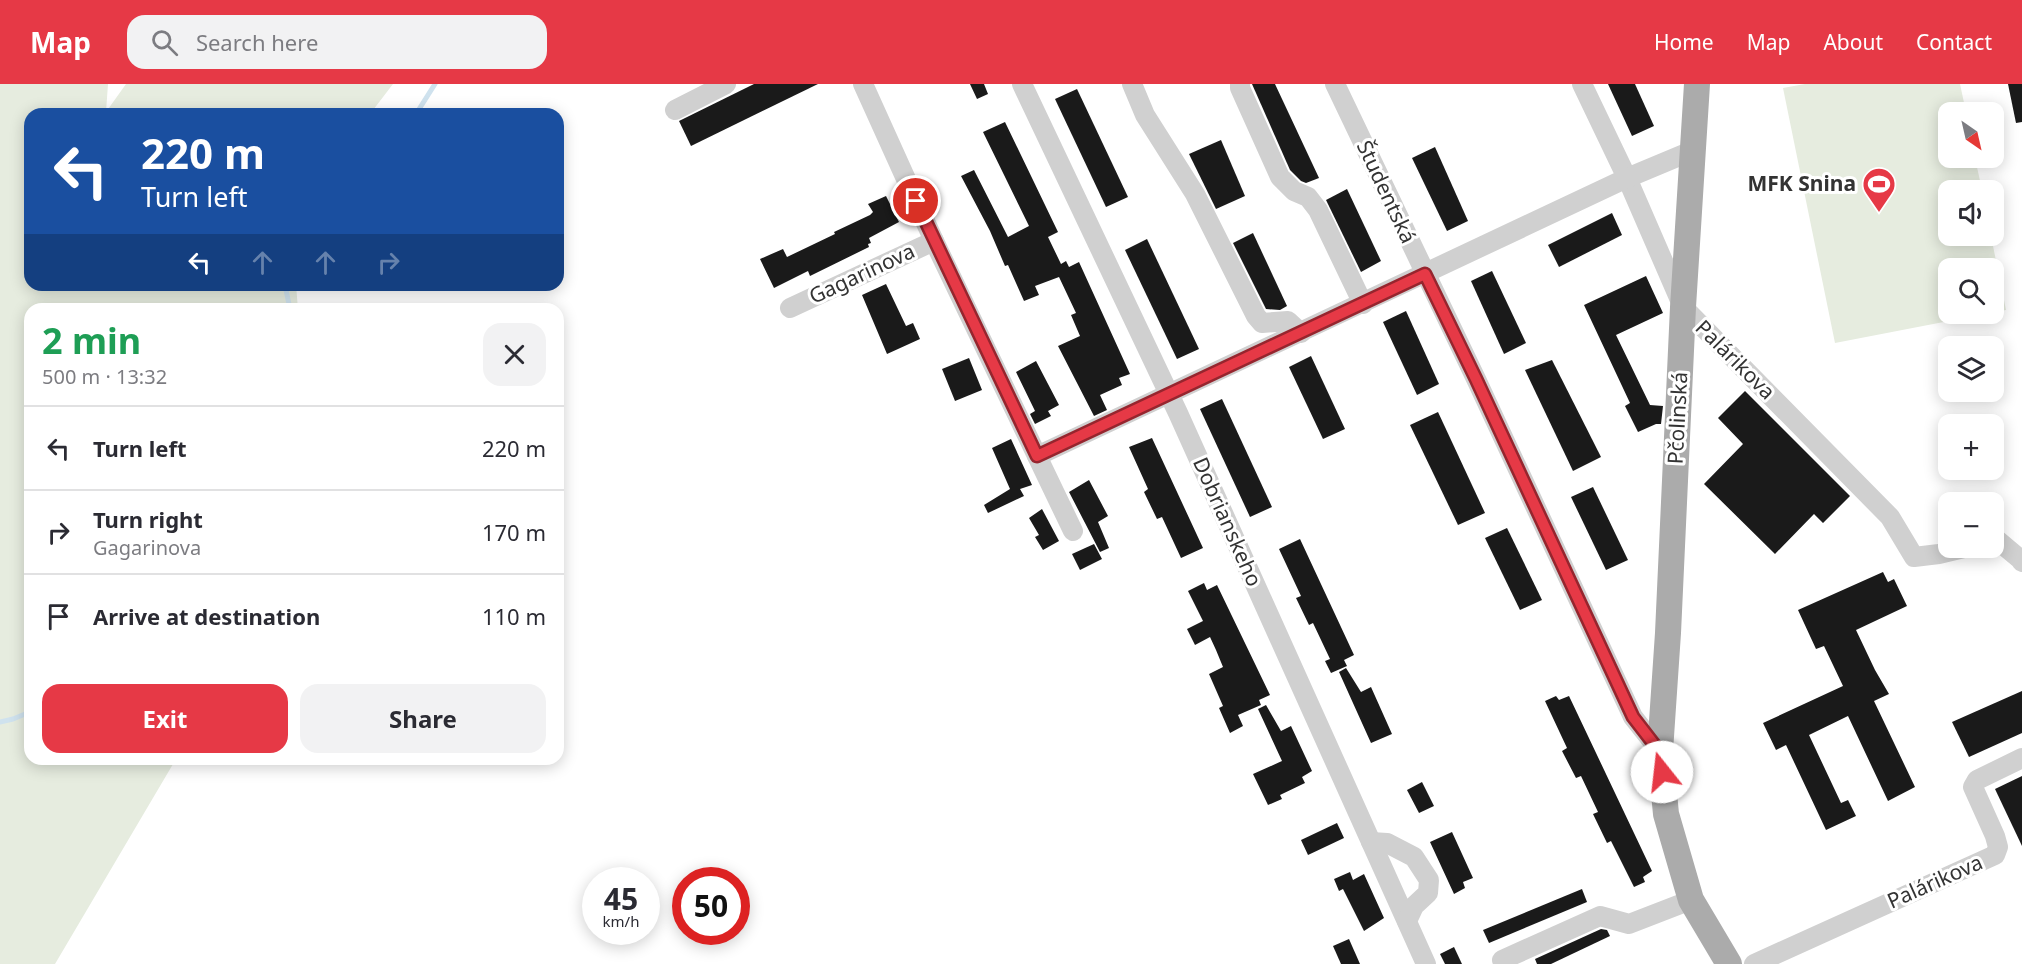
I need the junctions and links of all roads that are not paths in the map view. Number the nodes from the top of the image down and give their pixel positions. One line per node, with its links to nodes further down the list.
1 (726, 84): 9 (street)
2 (863, 84): 12 (street, Gagarinova)
3 (1022, 84): 18 (street, Dobrianskeho)
4 (1132, 84): 17 (street)
5 (1240, 84): 14 (street)
6 (1335, 84): 13 (street, Študentská)
7 (1582, 84): 11 (street, Palárikova)
8 (1697, 84): 10 (main road, Pčolinská)
9 (675, 111)
10 (1694, 150): 11 (street); 15 (main road, Pčolinská)
11 (1627, 178): 13 (street); 15 (street, Palárikova)
12 (934, 241): 16 (street, Gagarinova); 19 (street, Gagarinova)
13 (1425, 274): 14 (street); 24 (street, Študentská)
14 (1363, 304): 17 (street)
15 (1683, 307): 22 (street, Palárikova); 24 (main road, Pčolinská)
16 (790, 308)
17 (1301, 333): 18 (street)
18 (1170, 394): 19 (street); 26 (street, Dobrianskeho)
19 (1037, 456): 20 (street, Gagarinova)
20 (1073, 531)
21 (2004, 546): 23 (street)
22 (1938, 554)
23 (2022, 562)
24 (1660, 752): 27 (main road, Pčolinská)
25 (2022, 758): 32 (street, Palárikova)
26 (1371, 842): 28 (street, Dobrianskeho); 28 (street)
27 (1691, 900): 29 (street); 31 (main road, Pčolinská)
28 (1407, 921): 30 (street, Dobrianskeho)
29 (1502, 960)
30 (1426, 964)
31 (1729, 964)
32 (1754, 964)

